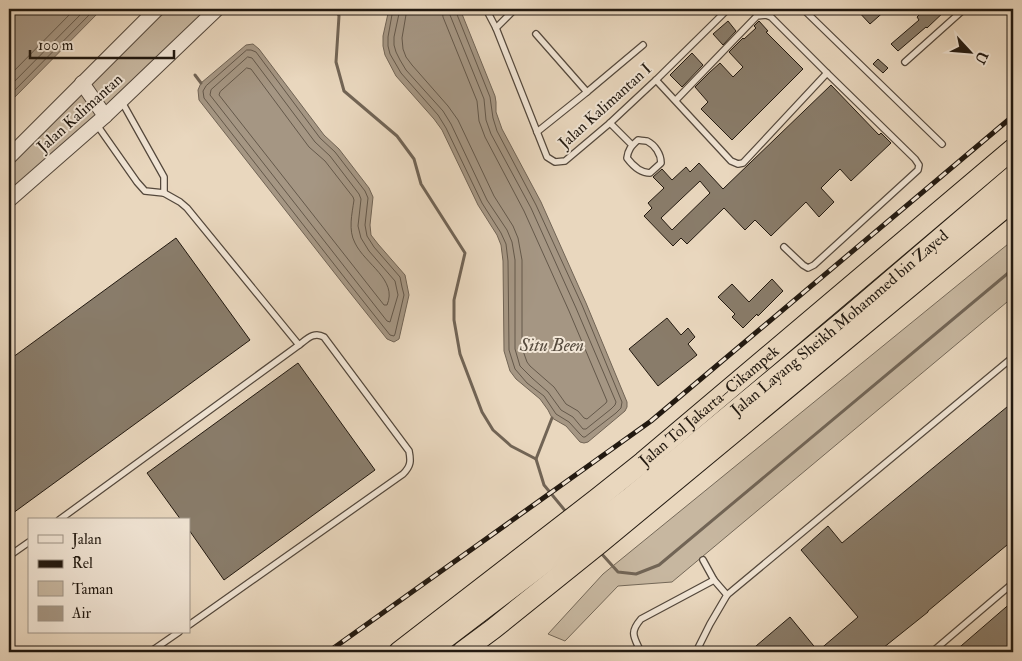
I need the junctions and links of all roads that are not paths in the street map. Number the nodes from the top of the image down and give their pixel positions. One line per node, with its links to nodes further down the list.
1 (157, 9): 14 (street, Jalan Kalimantan)
2 (217, 9): 16 (street, Jalan Kalimantan)
3 (486, 9): 8 (lane, Jalan Kalimantan I)
4 (515, 9): 8 (lane)
5 (728, 9): 13 (lane, Jalan Kalimantan I)
6 (803, 9): 21 (lane)
7 (962, 9): 11 (lane)
8 (496, 28): 20 (lane, Jalan Kalimantan I)
9 (536, 34): 15 (lane)
10 (643, 45): 15 (lane)
11 (906, 62)
12 (827, 73): 17 (lane); 17 (lane); 30 (lane)
13 (656, 80): 17 (lane); 19 (lane, Jalan Kalimantan I)
14 (82, 83): 18 (street); 24 (street, Jalan Kalimantan)
15 (587, 92): 20 (lane)
16 (121, 100): 18 (street, Jalan Kalimantan); 27 (lane)
17 (676, 100)
18 (101, 119): 27 (lane); 28 (street, Jalan Kalimantan)
19 (610, 123): 20 (lane, Jalan Kalimantan I); 22 (lane)
20 (537, 132)
21 (942, 144)
22 (632, 145): 22 (lane)
23 (1013, 149): 43 (highway, Jalan Tol Jakarta–Cikampek)
24 (9, 157)
25 (1013, 176): 44 (highway, Jalan Layang Sheikh Mohammed bin Zayed)
26 (1013, 189): 45 (highway, Jalan Layang Sheikh Mohammed bin Zayed)
27 (164, 193): 31 (lane)
28 (9, 200)
29 (1013, 201): 46 (highway)
30 (784, 247)
31 (299, 345): 33 (lane); 40 (lane)
32 (1013, 358): 39 (lane)
33 (62, 518)
34 (28, 543): 35 (lane)
35 (9, 556)
36 (703, 560): 37 (lane)
37 (714, 580): 39 (lane); 47 (lane)
38 (1013, 583): 49 (lane)
39 (727, 595): 48 (lane)
40 (190, 624)
41 (175, 634): 42 (lane)
42 (150, 652)
43 (399, 652)
44 (427, 652)
45 (444, 652)
46 (462, 652)
47 (641, 652)
48 (696, 652)
49 (932, 652)

